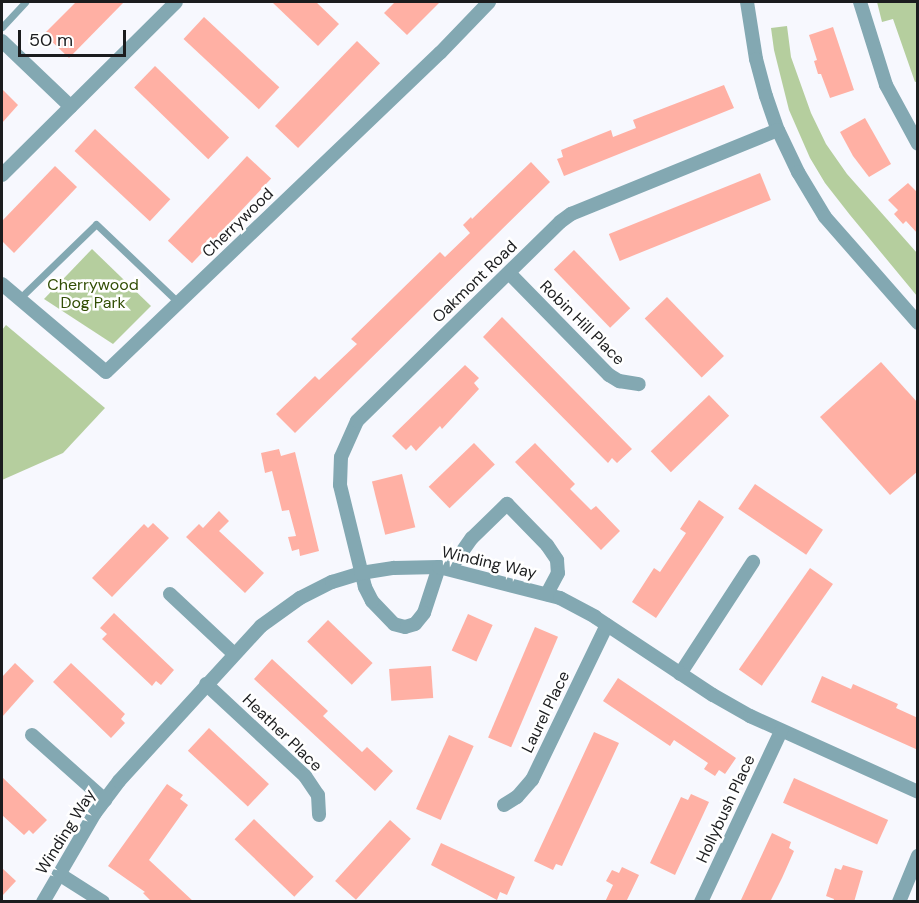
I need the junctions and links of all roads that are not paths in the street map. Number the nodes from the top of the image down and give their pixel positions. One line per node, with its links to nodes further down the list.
1 (25, 2): 6 (lane)
2 (176, 2): 8 (street)
3 (489, 2): 15 (street, Cherrywood)
4 (747, 2): 9 (street)
5 (860, 2): 10 (street)
6 (2, 27)
7 (2, 41): 8 (street)
8 (71, 107): 11 (street)
9 (778, 130): 12 (street, Oakmont Road); 16 (street)
10 (918, 144)
11 (2, 175)
12 (509, 273): 17 (street, Robin Hill Place); 20 (street, Oakmont Road)
13 (2, 284): 14 (street, Cherrywood)
14 (19, 299): 15 (street, Cherrywood); 15 (lane)
15 (178, 302)
16 (918, 323)
17 (639, 384)
18 (753, 562): 25 (street)
19 (445, 568): 20 (street, Winding Way); 20 (street, Oakmont Road); 22 (street, Winding Way); 22 (street)
20 (361, 573): 24 (street, Winding Way)
21 (170, 594): 24 (street)
22 (547, 594): 23 (street, Winding Way)
23 (607, 625): 25 (street, Winding Way); 31 (street, Laurel Place)
24 (233, 653): 26 (street, Winding Way)
25 (680, 674): 27 (street, Winding Way)
26 (206, 684): 30 (street, Winding Way); 32 (street, Heather Place)
27 (781, 731): 29 (street, Winding Way); 37 (street, Hollybush Place)
28 (32, 735): 30 (street)
29 (918, 792)
30 (105, 800): 34 (street, Winding Way)
31 (504, 805)
32 (319, 815)
33 (918, 856): 38 (street)
34 (59, 874): 35 (street, Winding Way); 36 (street)
35 (43, 902)
36 (103, 902)
37 (701, 902)
38 (899, 902)

